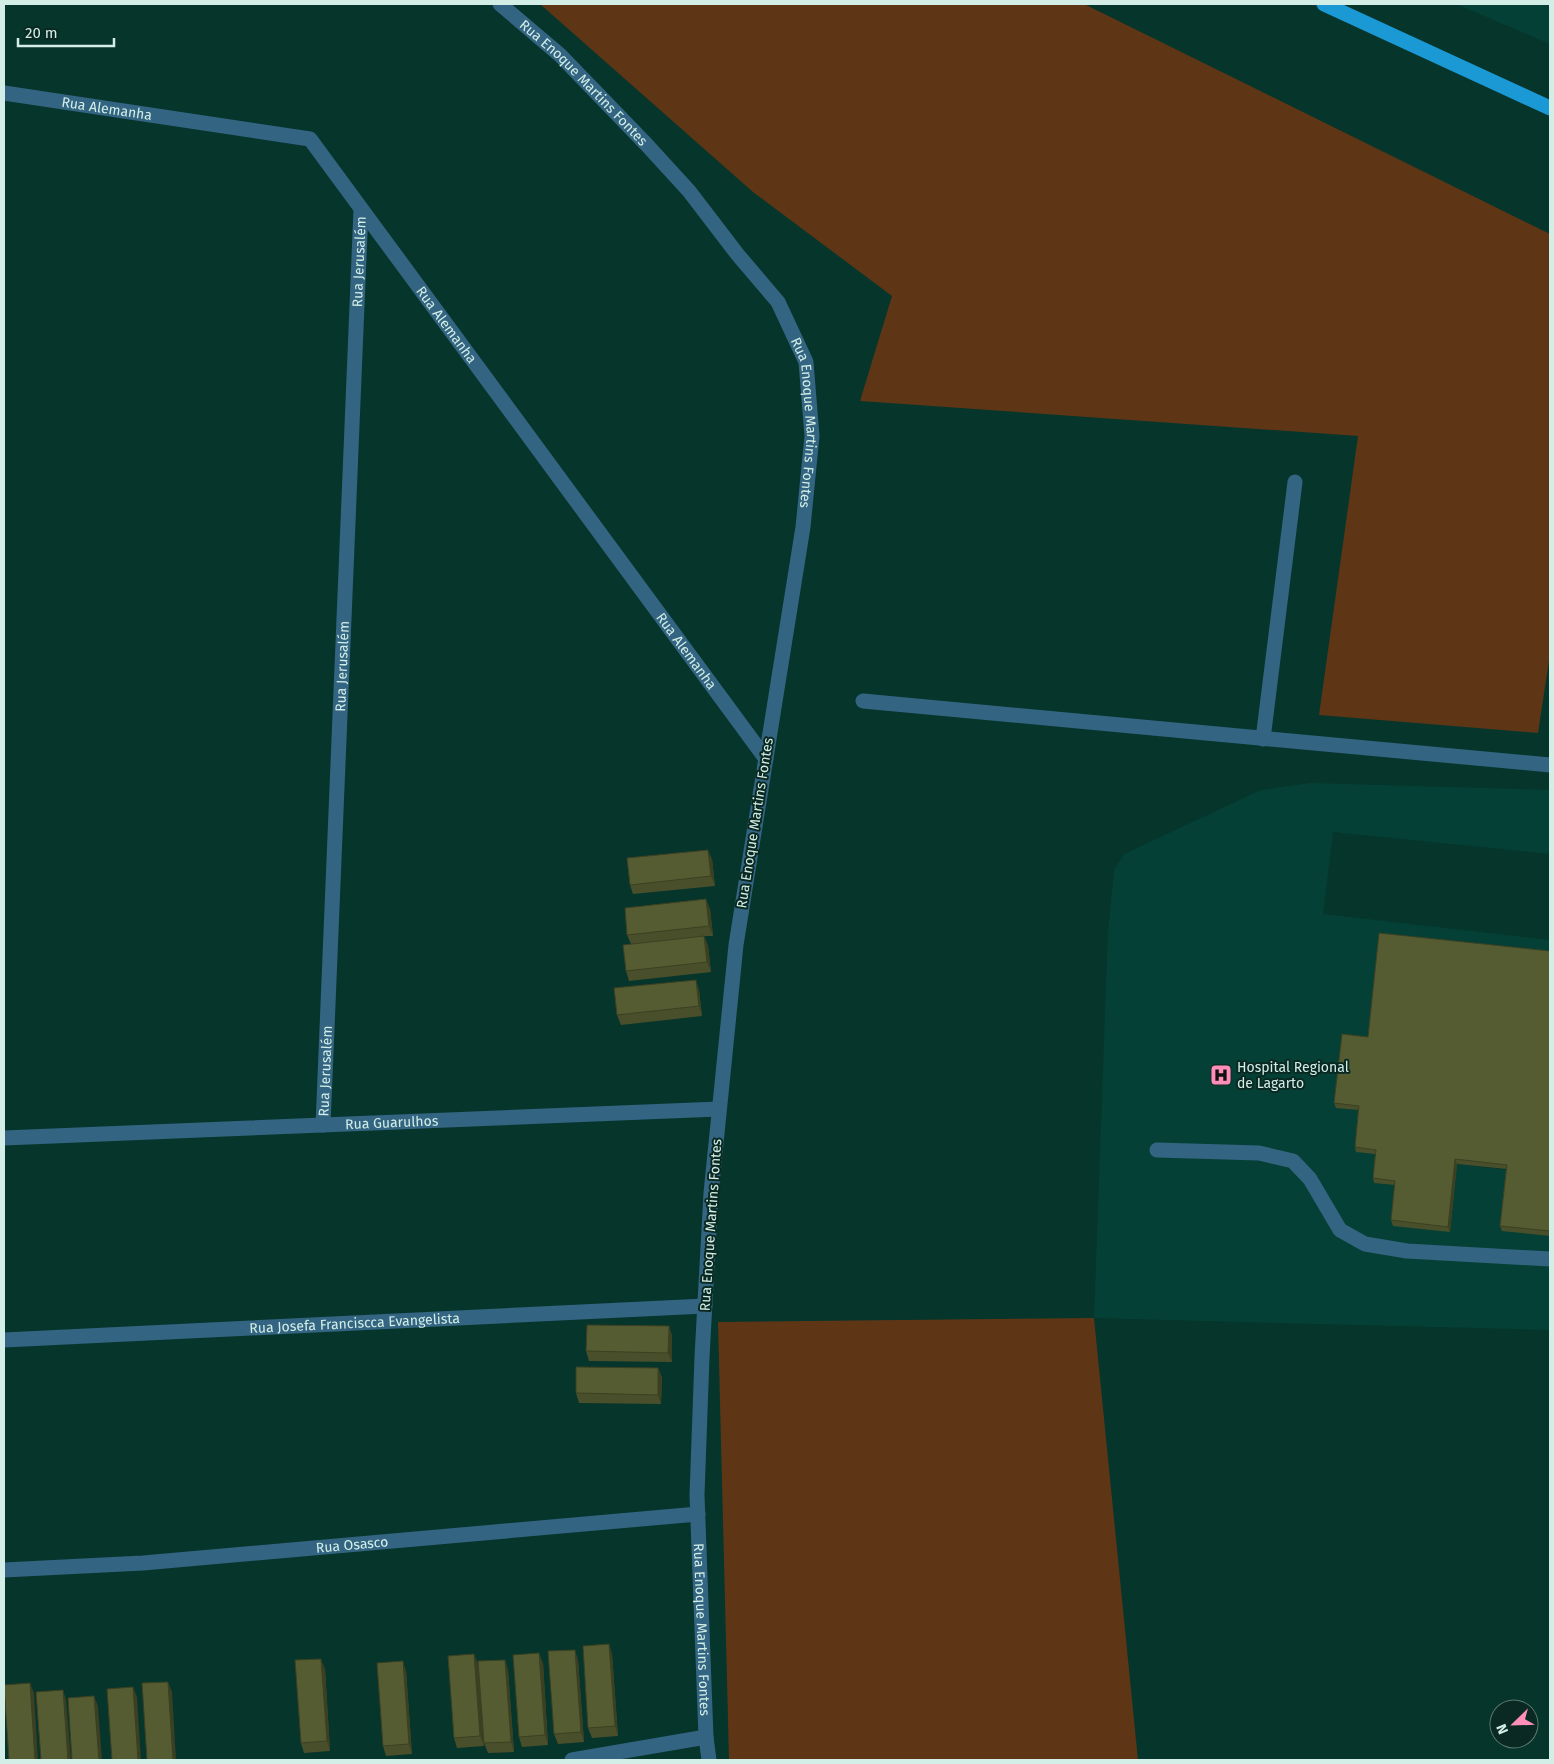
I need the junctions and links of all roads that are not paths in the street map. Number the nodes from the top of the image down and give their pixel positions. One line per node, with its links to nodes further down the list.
1 (500, 4): 9 (street, Rua Enoque Martins Fontes)
2 (1324, 4): 4 (main road)
3 (4, 93): 5 (street, Rua Alemanha)
4 (1550, 108)
5 (361, 209): 9 (street, Rua Alemanha); 12 (street, Rua Jerusalém)
6 (1295, 482): 8 (street)
7 (863, 701): 8 (street)
8 (1263, 739): 10 (street)
9 (766, 759): 11 (street, Rua Enoque Martins Fontes)
10 (1550, 765)
11 (719, 1109): 12 (street, Rua Guarulhos); 16 (street, Rua Enoque Martins Fontes)
12 (323, 1125): 13 (street, Rua Guarulhos)
13 (4, 1138)
14 (1157, 1150): 15 (street)
15 (1550, 1259)
16 (705, 1306): 17 (street, Rua Josefa Franciscca Evangelista); 18 (street, Rua Enoque Martins Fontes)
17 (4, 1340)
18 (698, 1514): 19 (street, Rua Osasco); 20 (street, Rua Enoque Martins Fontes)
19 (4, 1570)
20 (706, 1737): 21 (street); 22 (street, Rua Enoque Martins Fontes)
21 (572, 1760)
22 (709, 1760)

